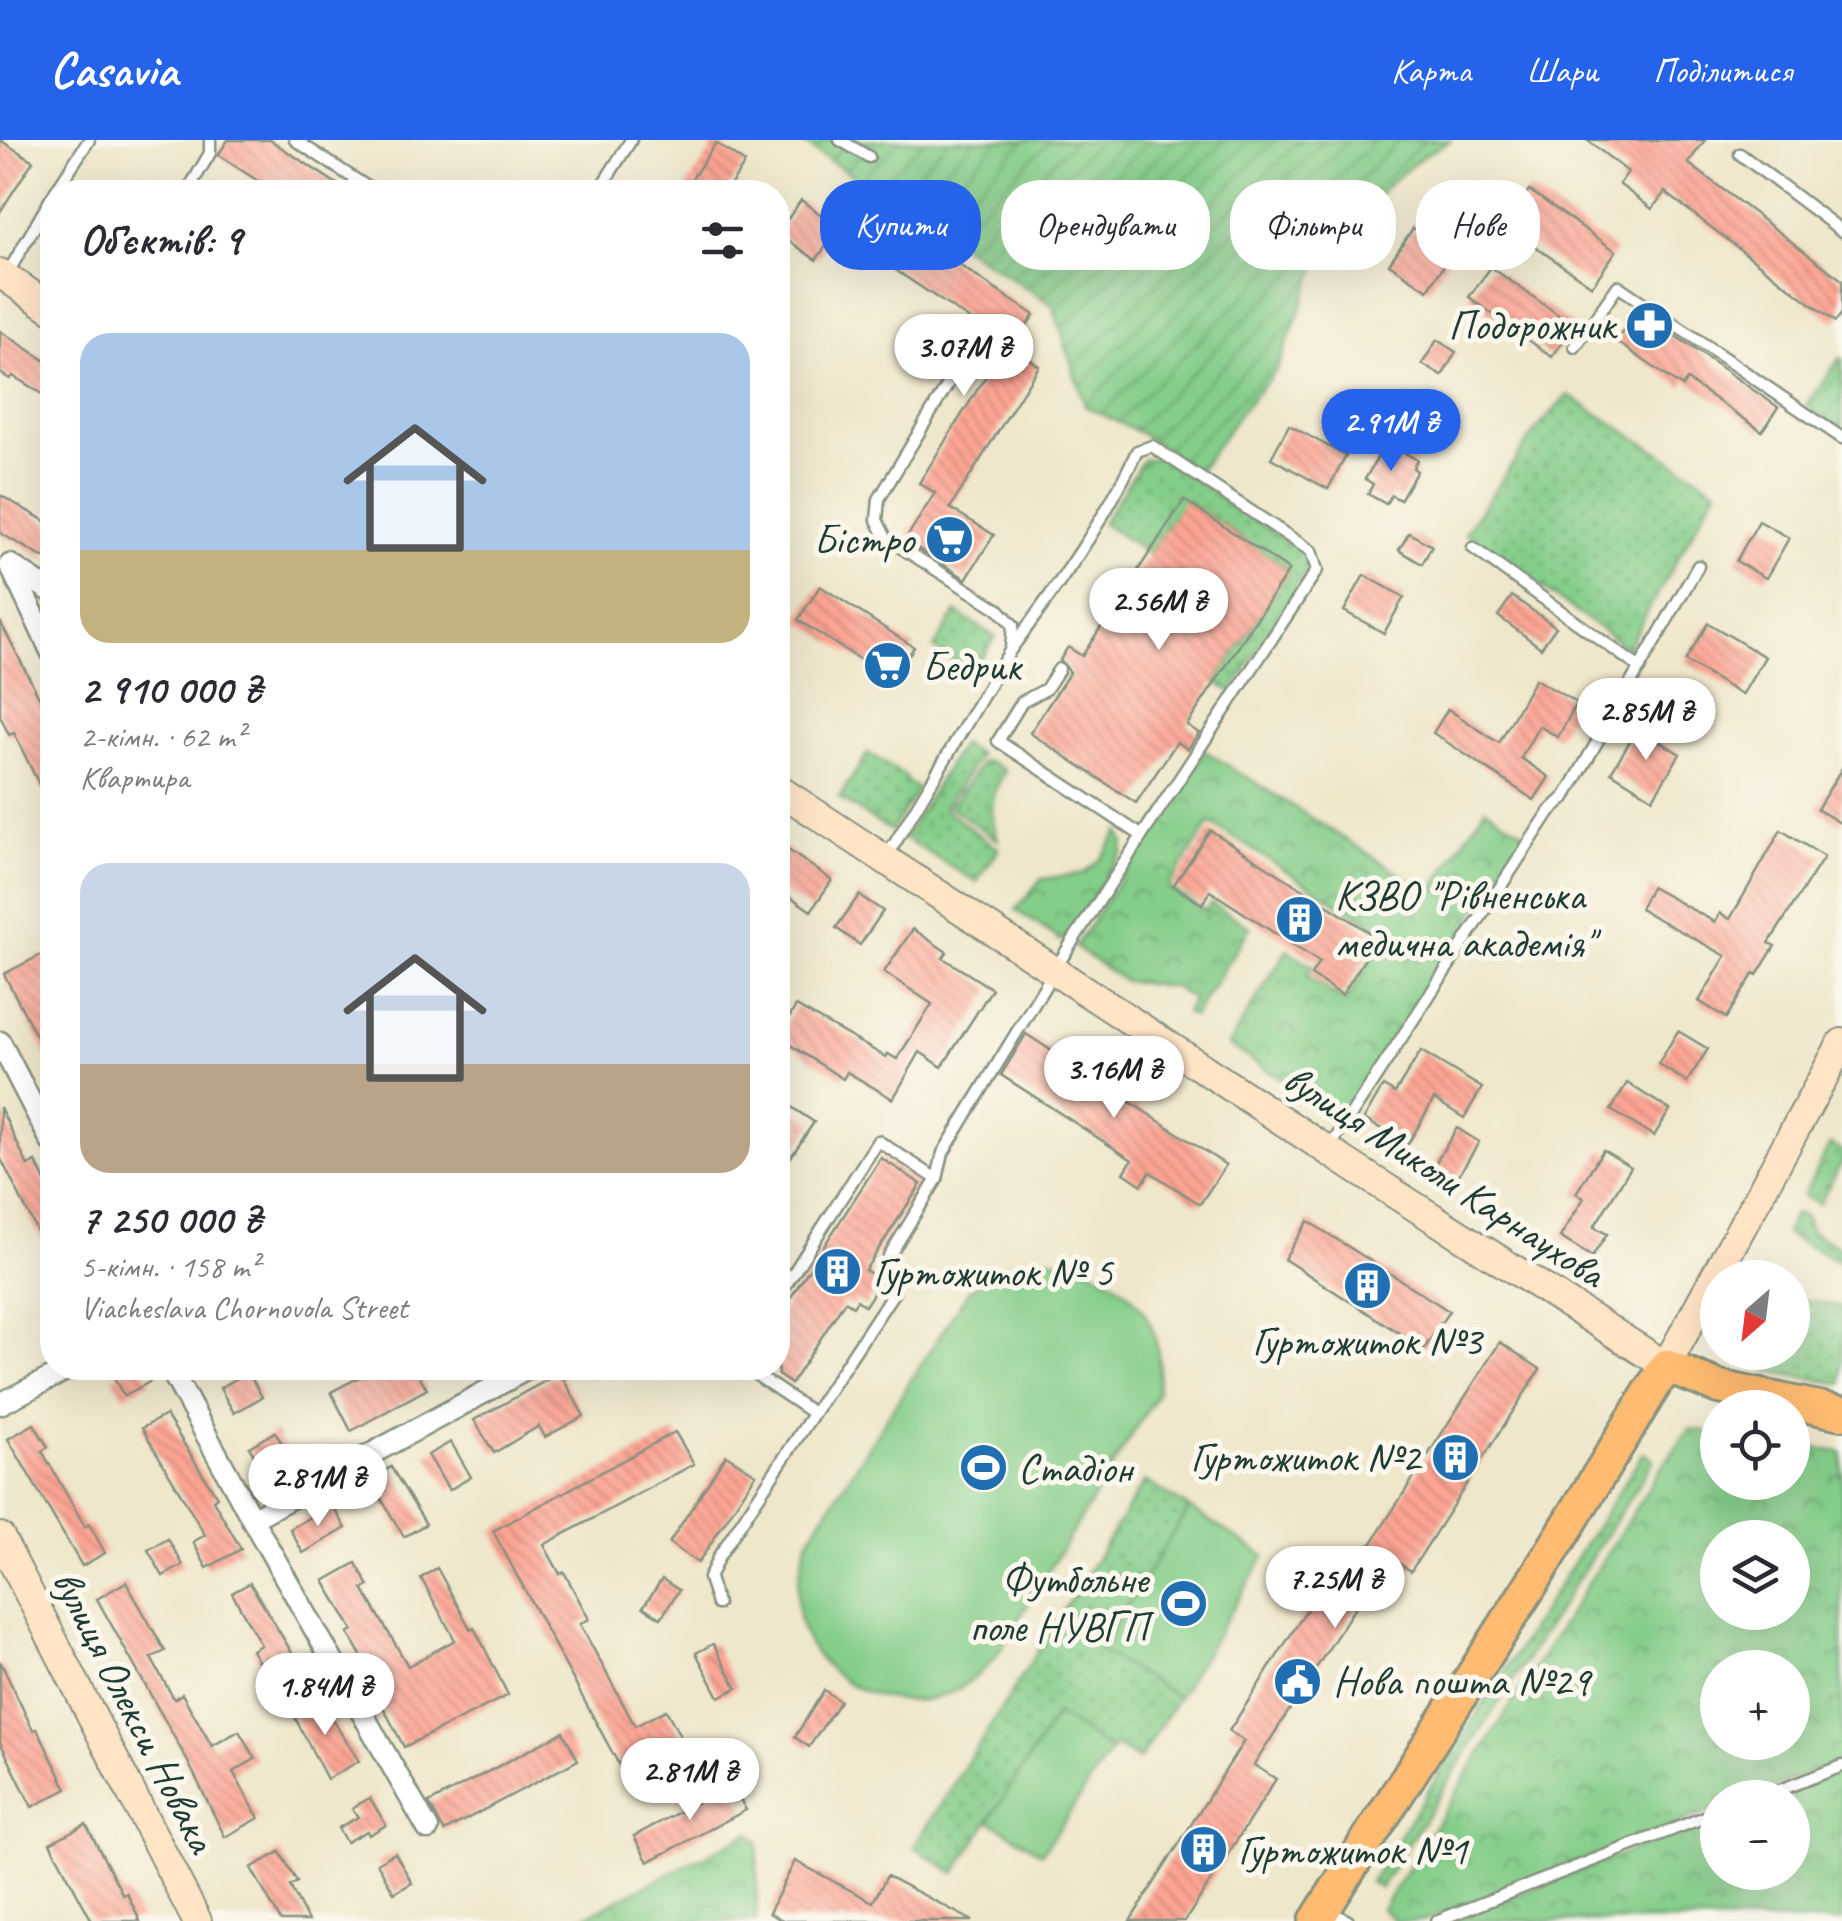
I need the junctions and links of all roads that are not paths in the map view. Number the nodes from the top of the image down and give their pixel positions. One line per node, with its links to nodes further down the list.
1 (88, 140): 8 (lane)
2 (210, 140): 9 (lane)
3 (295, 140): 10 (lane)
4 (631, 140): 11 (lane)
5 (840, 140): 7 (lane)
6 (1740, 154): 13 (lane)
7 (868, 157)
8 (63, 180)
9 (194, 180)
10 (357, 180)
11 (606, 180)
12 (40, 217): 14 (lane)
13 (1842, 231)
14 (2, 279): 15 (main road)
15 (40, 301)
16 (1575, 347): 18 (lane)
17 (966, 356): 24 (lane)
18 (1842, 438)
19 (1474, 548): 25 (lane)
20 (5, 562): 22 (street); 23 (street)
21 (1698, 566): 25 (lane)
22 (40, 584)
23 (40, 630)
24 (1012, 649): 28 (lane); 29 (lane)
25 (1640, 668): 34 (lane)
26 (1060, 669): 28 (lane)
27 (790, 796): 29 (main road, вулиця Миколи Карнаухова)
28 (1141, 835): 30 (lane)
29 (885, 859): 30 (main road, вулиця Миколи Карнаухова)
30 (1056, 970): 34 (main road, вулиця Миколи Карнаухова); 35 (lane)
31 (0, 1042): 33 (street)
32 (1842, 1043): 37 (main road)
33 (40, 1119)
34 (1328, 1150): 37 (main road, вулиця Миколи Карнаухова)
35 (937, 1179): 36 (lane); 44 (lane)
36 (790, 1279)
37 (1666, 1366): 43 (main road); 52 (main road)
38 (47, 1380): 42 (street)
39 (177, 1380): 45 (street)
40 (507, 1380): 45 (street)
41 (763, 1380): 44 (lane)
42 (0, 1404)
43 (1842, 1412)
44 (813, 1414): 47 (lane)
45 (252, 1519): 51 (street)
46 (0, 1537): 53 (main road, вулиця Олекси Новака)
47 (718, 1604)
48 (1842, 1766): 49 (lane)
49 (1806, 1780)
50 (1700, 1819): 54 (lane)
51 (428, 1829)
52 (1329, 1917)
53 (197, 1921)
54 (1436, 1921)

